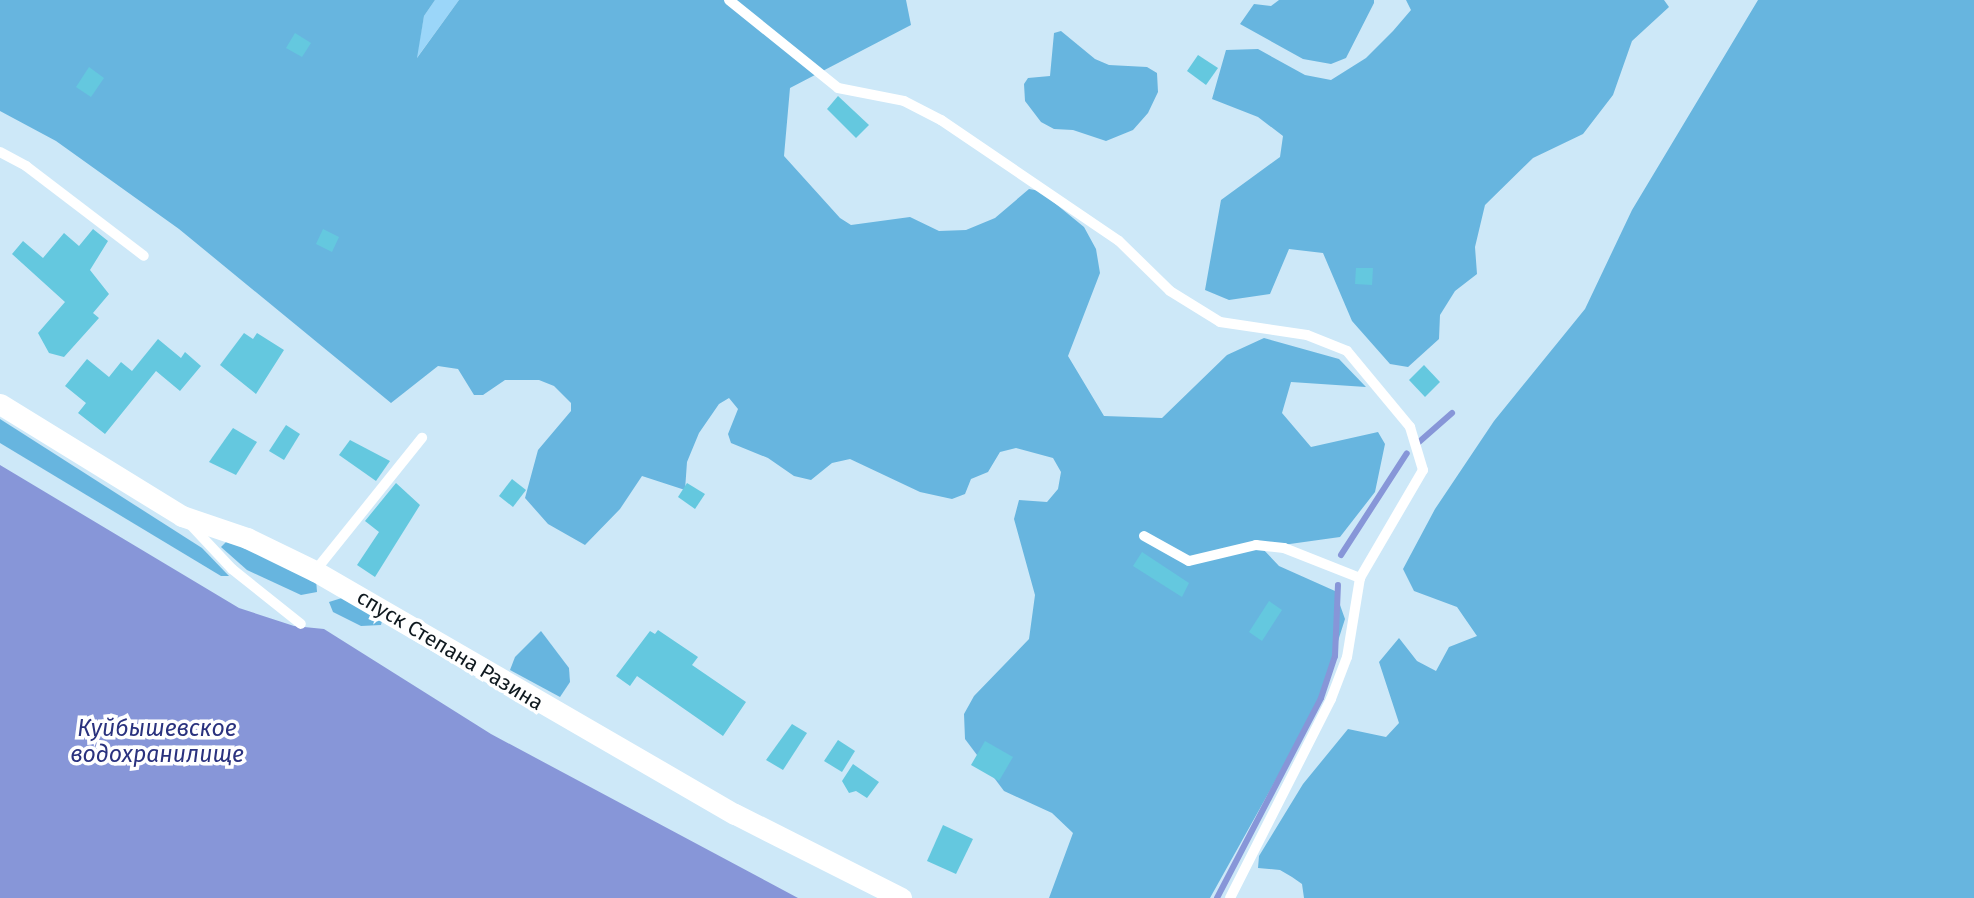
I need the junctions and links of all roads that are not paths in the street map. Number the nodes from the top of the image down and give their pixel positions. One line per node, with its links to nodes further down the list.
1 (729, 0): 9 (lane)
2 (0, 152): 3 (lane)
3 (144, 256)
4 (0, 404): 6 (street, спуск Степана Разина)
5 (422, 438): 8 (lane)
6 (182, 516): 8 (street, спуск Степана Разина); 10 (lane)
7 (1144, 536): 9 (lane)
8 (315, 571): 11 (street, спуск Степана Разина)
9 (1360, 578): 12 (lane)
10 (301, 624)
11 (901, 898)
12 (1230, 898)

